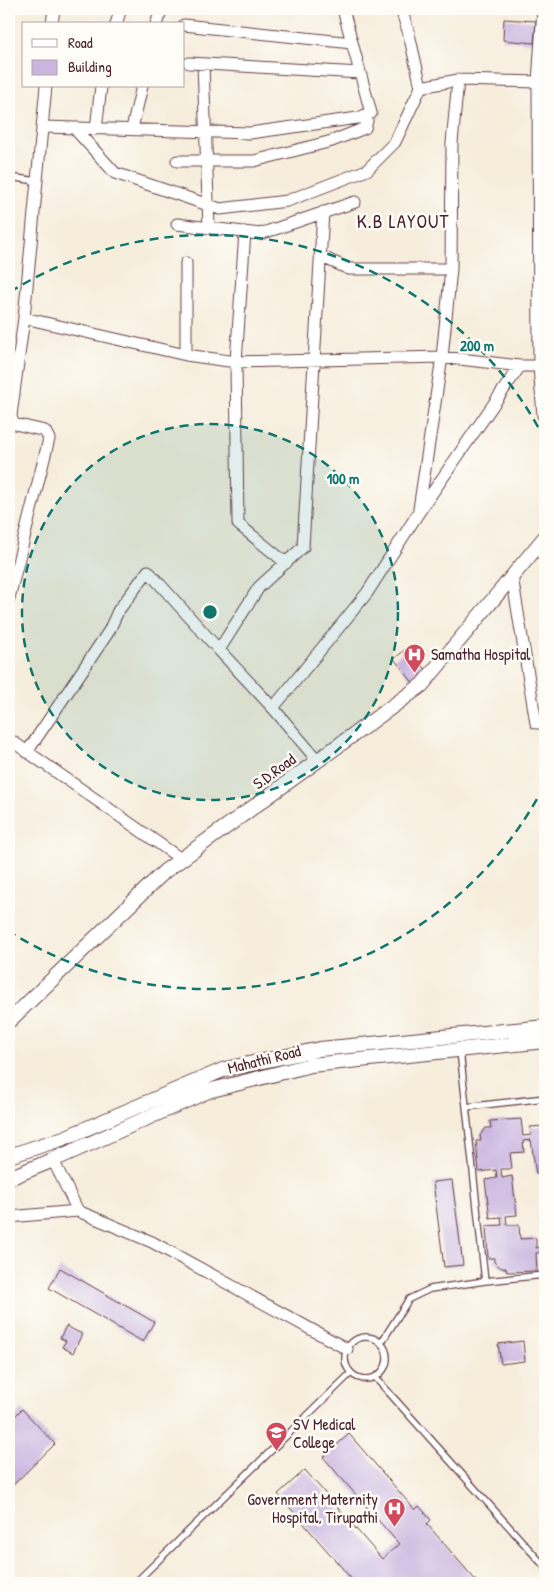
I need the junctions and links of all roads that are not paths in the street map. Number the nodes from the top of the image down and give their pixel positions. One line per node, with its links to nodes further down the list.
1 (54, 9): 7 (street)
2 (121, 9): 8 (street)
3 (162, 9): 9 (street)
4 (343, 9): 11 (street)
5 (401, 9): 17 (street)
6 (543, 9): 16 (street)
7 (52, 22)
8 (117, 22)
9 (160, 22)
10 (185, 25): 11 (street)
11 (352, 43): 14 (street)
12 (189, 63): 13 (street)
13 (203, 64): 14 (street); 26 (street)
14 (360, 73): 21 (street)
15 (458, 80): 16 (street); 17 (street); 39 (street)
16 (542, 82): 46 (street)
17 (421, 87): 32 (street)
18 (46, 88): 22 (street)
19 (101, 88): 24 (street)
20 (142, 88): 25 (street)
21 (365, 115): 26 (street); 28 (street)
22 (42, 128): 23 (street); 30 (street)
23 (74, 128): 24 (street); 32 (street)
24 (96, 129): 25 (street)
25 (132, 130): 26 (street)
26 (205, 132): 28 (street)
27 (177, 161): 28 (street)
28 (206, 161): 32 (street)
29 (9, 177): 30 (lane)
30 (37, 181): 40 (street)
31 (355, 202): 33 (street)
32 (208, 205): 35 (street)
33 (322, 212): 36 (street); 37 (street)
34 (177, 224): 35 (street)
35 (209, 228): 36 (street)
36 (245, 232): 44 (street)
37 (320, 256): 39 (street); 43 (street)
38 (186, 263): 41 (street)
39 (451, 269): 42 (street)
40 (24, 318): 41 (street); 52 (street)
41 (186, 355): 44 (street)
42 (442, 357): 43 (street); 45 (street); 48 (street)
43 (314, 360): 44 (street); 50 (street)
44 (236, 362): 50 (street)
45 (520, 366): 46 (street); 48 (street)
46 (539, 366): 47 (street)
47 (545, 416)
48 (419, 512): 54 (street)
49 (545, 537): 51 (street, S.D.Road)
50 (286, 563): 53 (street)
51 (512, 576): 55 (street); 58 (street, S.D.Road)
52 (9, 598)
53 (219, 650): 54 (street); 57 (street)
54 (273, 708): 58 (street)
55 (545, 723)
56 (9, 739): 57 (street)
57 (27, 752): 59 (street)
58 (318, 761): 59 (street, S.D.Road)
59 (181, 860): 60 (street, S.D.Road)
60 (9, 1022)
61 (545, 1027): 64 (street, Mahathi Road)
62 (545, 1041): 63 (street, Mahathi Road)
63 (460, 1049): 65 (street, Mahathi Road); 67 (lane)
64 (320, 1050): 65 (street); 68 (street, Mahathi Road)
65 (323, 1064): 69 (street, Mahathi Road)
66 (545, 1098): 67 (lane)
67 (466, 1107): 74 (lane)
68 (9, 1156)
69 (53, 1160): 70 (street, Mahathi Road); 71 (street)
70 (9, 1178)
71 (78, 1211): 72 (street); 76 (street)
72 (9, 1217)
73 (545, 1275): 74 (lane)
74 (485, 1281): 75 (lane)
75 (381, 1343): 76 (lane); 78 (lane)
76 (347, 1349): 77 (lane)
77 (351, 1373): 78 (lane); 80 (lane)
78 (376, 1377): 79 (lane)
79 (545, 1567)
80 (135, 1583)

